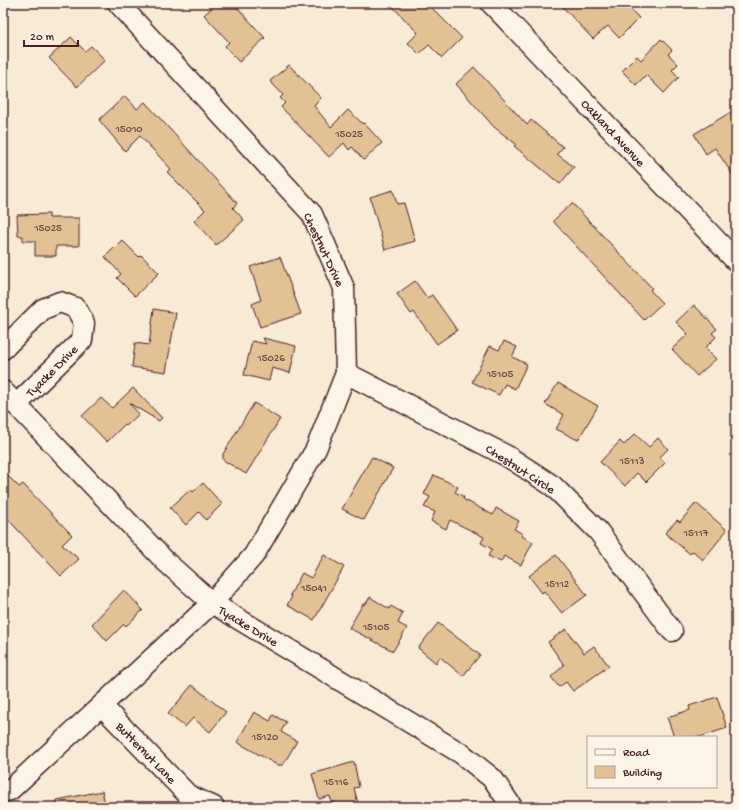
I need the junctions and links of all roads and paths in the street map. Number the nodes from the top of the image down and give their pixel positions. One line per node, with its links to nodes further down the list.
1 (118, 3): 5 (street, Chestnut Drive)
2 (491, 3): 3 (street, Oakland Avenue)
3 (736, 261)
4 (3, 349): 7 (street, Tyacke Drive)
5 (346, 373): 8 (street, Chestnut Drive); 9 (street, Chestnut Circle)
6 (3, 391): 7 (street, Tyacke Drive)
7 (16, 405): 8 (street, Tyacke Drive)
8 (212, 603): 10 (street); 13 (street, Tyacke Drive)
9 (672, 630)
10 (102, 706): 11 (street); 12 (street, Butternut Lane)
11 (3, 792)
12 (214, 807)
13 (512, 807)

